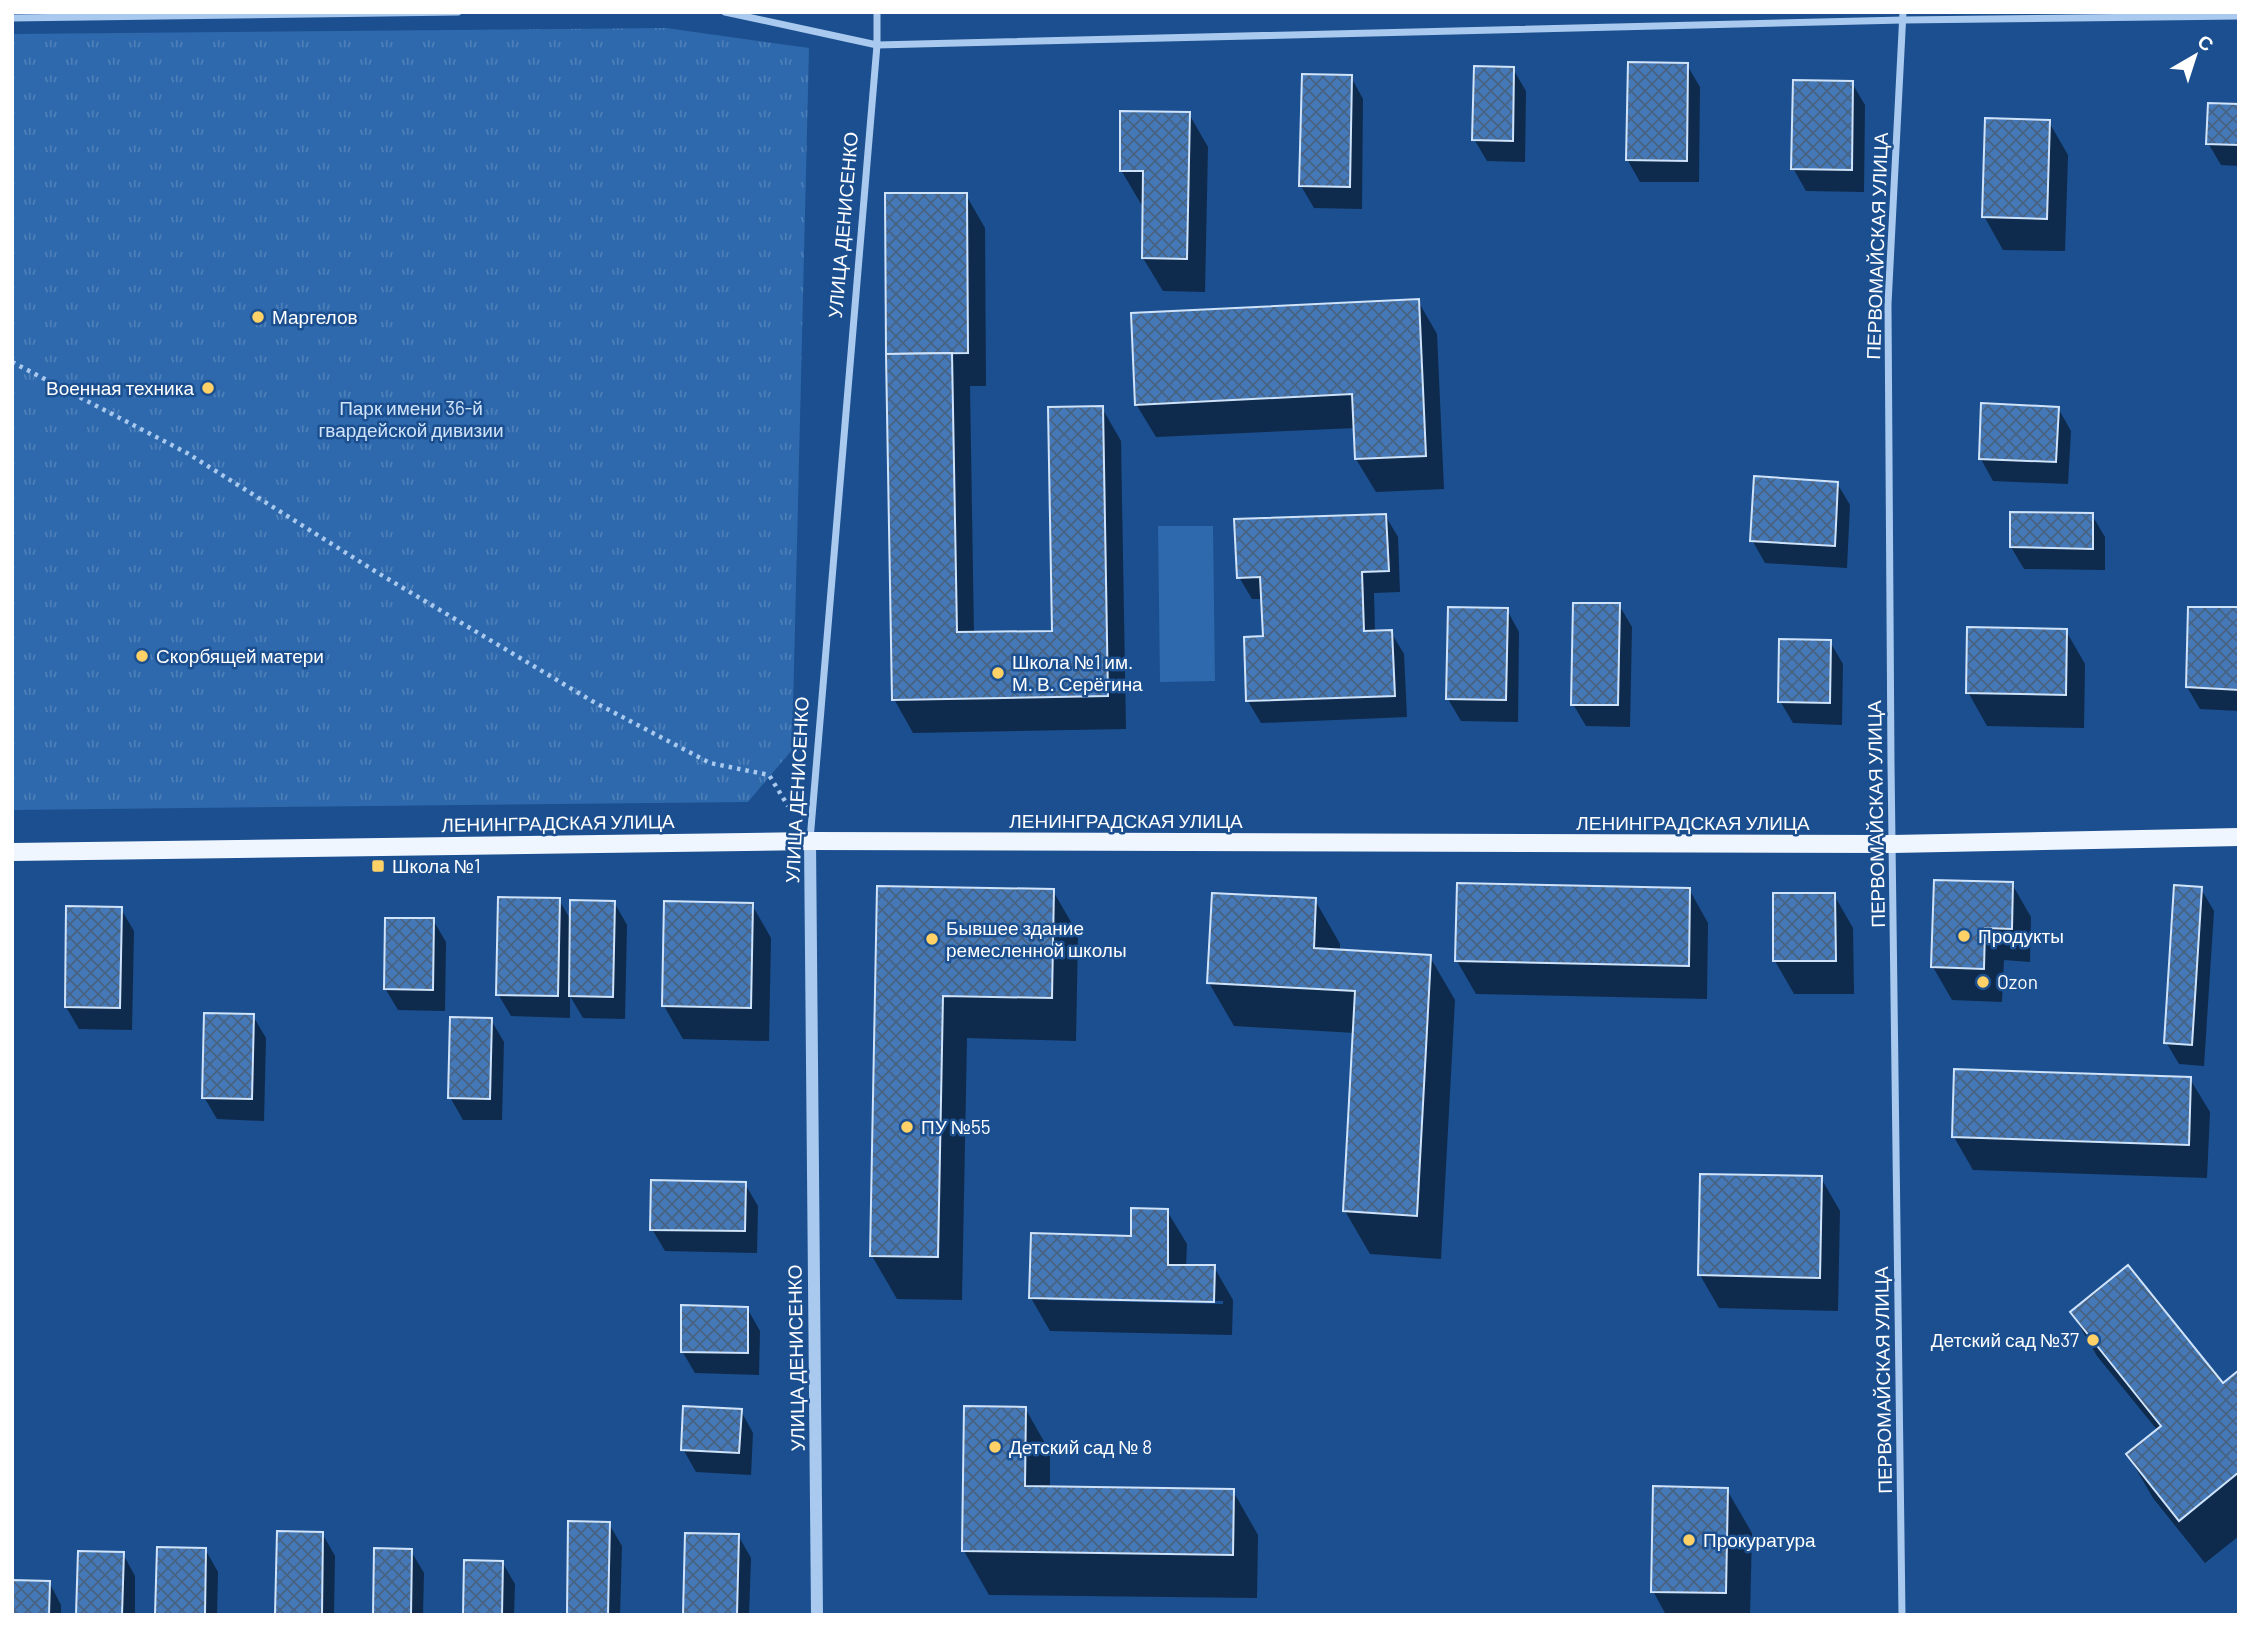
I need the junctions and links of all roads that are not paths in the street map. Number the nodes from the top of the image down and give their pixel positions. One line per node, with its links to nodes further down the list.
1 (458, 12): 6 (street)
2 (725, 12): 7 (street)
3 (877, 12): 7 (street, УЛИЦА ДЕНИСЕНКО)
4 (1903, 16): 5 (street); 7 (street); 10 (street, ПЕРВОМАЙСКАЯ УЛИЦА)
5 (2239, 16)
6 (12, 18)
7 (877, 45): 9 (street, УЛИЦА ДЕНИСЕНКО)
8 (2239, 837): 10 (main road, ЛЕНИНГРАДСКАЯ УЛИЦА)
9 (810, 841): 10 (main road, ЛЕНИНГРАДСКАЯ УЛИЦА); 11 (main road, ЛЕНИНГРАДСКАЯ УЛИЦА); 12 (street, УЛИЦА ДЕНИСЕНКО)
10 (1892, 844): 13 (street, ПЕРВОМАЙСКАЯ УЛИЦА)
11 (12, 852)
12 (817, 1615)
13 (1902, 1615)

